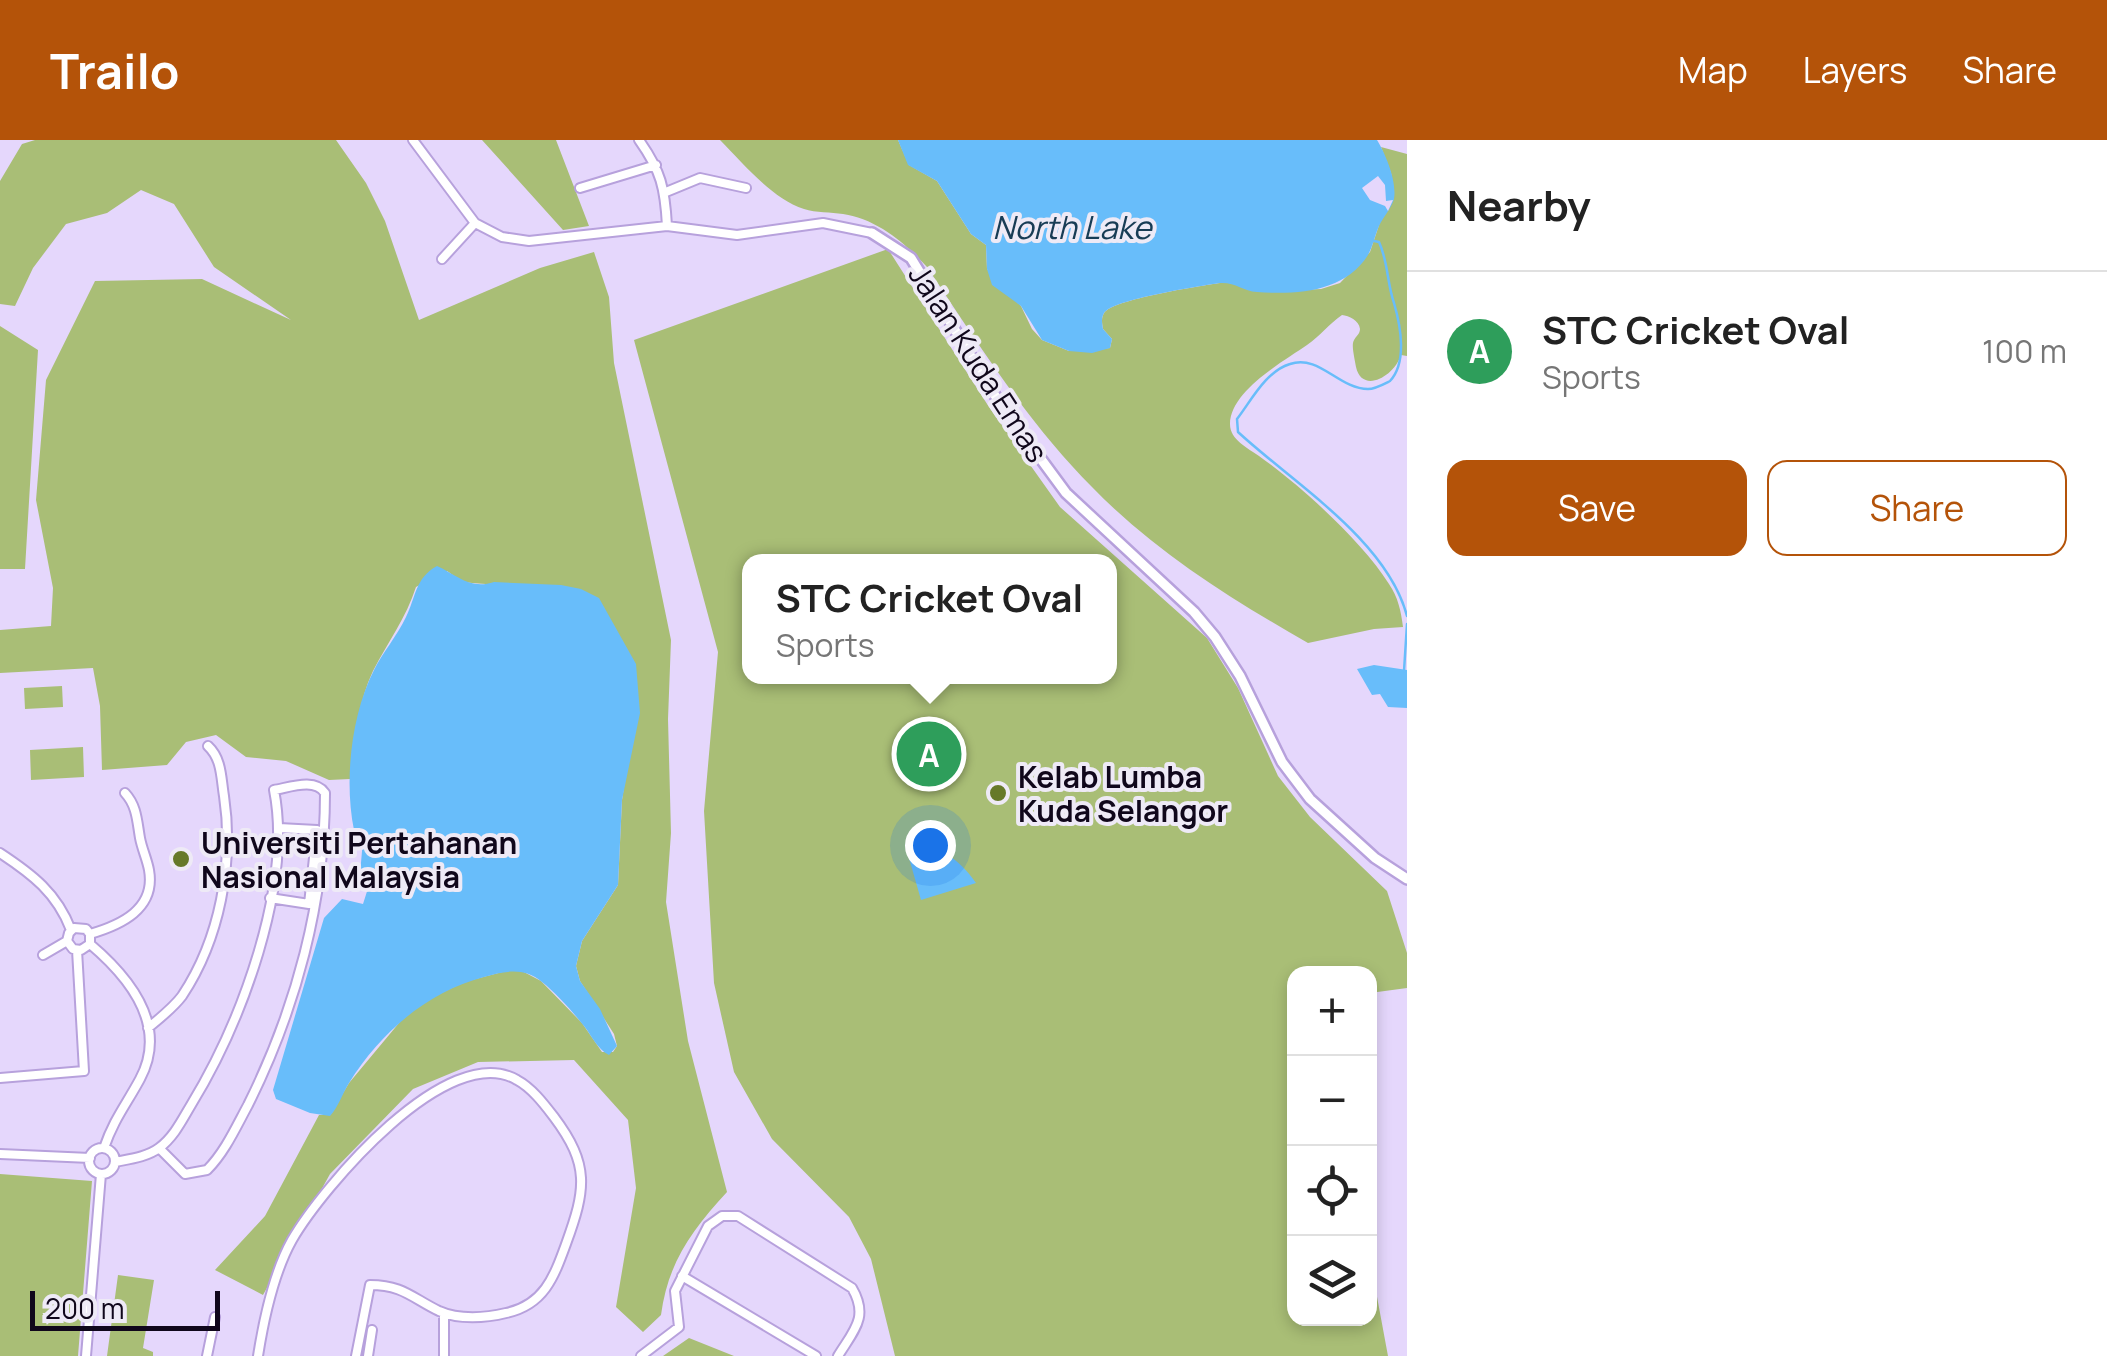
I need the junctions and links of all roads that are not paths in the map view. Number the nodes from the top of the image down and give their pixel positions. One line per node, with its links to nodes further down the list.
1 (413, 140): 7 (street)
2 (638, 140): 3 (street)
3 (656, 165): 4 (street); 6 (street)
4 (580, 188)
5 (746, 188): 6 (street)
6 (666, 192): 8 (street)
7 (475, 223): 8 (street, Jalan Kuda Emas); 10 (street)
8 (667, 226): 9 (street, Jalan Kuda Emas)
9 (872, 232): 15 (street, Jalan Kuda Emas)
10 (442, 260)
11 (208, 746): 22 (street)
12 (125, 793): 18 (street)
13 (279, 828): 16 (street); 16 (street); 25 (street)
14 (0, 853): 17 (street)
15 (1407, 879)
16 (270, 898): 25 (street)
17 (71, 930): 18 (street); 19 (street)
18 (90, 939): 20 (street); 22 (street)
19 (68, 941): 20 (street); 21 (street)
20 (77, 950): 23 (street)
21 (43, 955)
22 (148, 1028): 24 (street)
23 (0, 1078)
24 (104, 1148): 27 (street); 28 (street)
25 (160, 1148): 28 (street)
26 (0, 1154): 27 (street)
27 (90, 1158): 29 (street)
28 (115, 1162): 29 (street)
29 (100, 1174): 34 (street)
30 (682, 1276): 40 (street); 41 (street); 42 (street)
31 (444, 1313): 36 (street); 37 (street); 39 (street)
32 (215, 1317): 35 (street)
33 (372, 1330): 38 (street)
34 (86, 1356)
35 (207, 1356)
36 (258, 1356)
37 (356, 1356)
38 (368, 1356)
39 (444, 1356)
40 (641, 1356)
41 (816, 1356)
42 (838, 1356)

